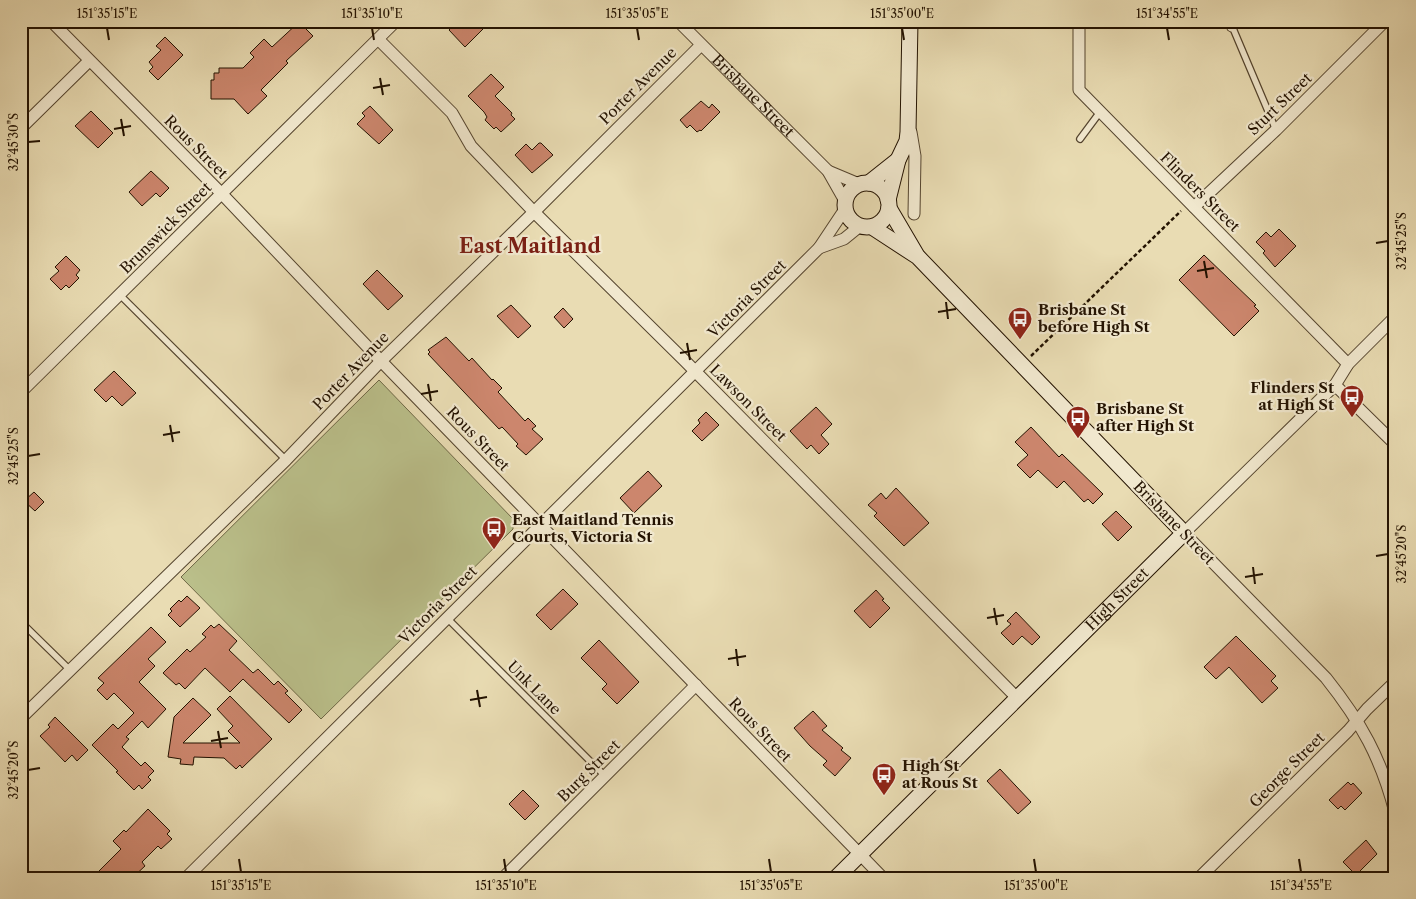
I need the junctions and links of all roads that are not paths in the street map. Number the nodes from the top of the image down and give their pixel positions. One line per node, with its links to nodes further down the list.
1 (50, 21): 10 (street, Rous Street)
2 (396, 21): 8 (street, Brunswick Street)
3 (678, 21): 9 (street, Brisbane Street)
4 (910, 21): 12 (main road)
5 (1079, 21): 11 (street, Flinders Street)
6 (1385, 21): 14 (street, Sturt Street)
7 (1232, 24): 14 (lane)
8 (378, 39): 19 (street, Brunswick Street); 23 (street, Lawson Street)
9 (701, 45): 17 (street, Brisbane Street); 23 (street, Porter Avenue)
10 (89, 61): 13 (street); 19 (street, Rous Street)
11 (1100, 112): 15 (lane); 22 (street, Flinders Street)
12 (909, 121): 16 (main road); 24 (street)
13 (21, 128)
14 (1276, 130): 22 (street, Sturt Street)
15 (1080, 139)
16 (898, 160): 18 (main road); 20 (main road)
17 (828, 171): 18 (street, Brisbane Street); 21 (street, Brisbane Street)
18 (864, 184): 20 (main road); 21 (main road)
19 (222, 194): 28 (street, Brunswick Street); 30 (street, Rous Street)
20 (889, 204): 25 (main road); 27 (main road, Brisbane Street)
21 (845, 205): 25 (main road); 26 (street, Victoria Street)
22 (1192, 205): 31 (street, Flinders Street)
23 (534, 212): 30 (street, Porter Avenue); 32 (street, Lawson Street)
24 (914, 214)
25 (866, 227): 26 (street, Victoria Street); 27 (main road, Brisbane Street)
26 (819, 248): 32 (street, Victoria Street)
27 (918, 257): 38 (main road, Brisbane Street)
28 (120, 295): 34 (street, Brunswick Street); 36 (lane)
29 (1395, 316): 31 (street, High Street)
30 (381, 361): 36 (street, Porter Avenue); 37 (street, Rous Street)
31 (1348, 364): 33 (street, High Street)
32 (696, 372): 37 (street, Victoria Street); 44 (street, Lawson Street)
33 (1336, 385): 35 (street); 38 (street, High Street)
34 (21, 392)
35 (1395, 444)
36 (286, 460): 41 (street, Porter Avenue)
37 (541, 524): 39 (street, Victoria Street); 43 (street, Rous Street)
38 (1184, 534): 44 (main road, High Street); 46 (street, Brisbane Street)
39 (446, 618): 47 (lane, Unk Lane); 50 (street, Victoria Street)
40 (21, 622): 41 (lane)
41 (70, 670): 45 (street, Porter Avenue)
42 (1395, 682): 46 (street, George Street)
43 (696, 685): 47 (street, Burg Street); 49 (street, Rous Street)
44 (1018, 699): 49 (main road, High Street)
45 (21, 718)
46 (1357, 720): 48 (street, Brisbane Street); 54 (street, George Street)
47 (605, 776): 51 (street, Burg Street)
48 (1395, 812)
49 (860, 854): 52 (main road, High Street); 53 (street, Rous Street)
50 (186, 878)
51 (503, 878)
52 (836, 878)
53 (883, 878)
54 (1199, 878)

